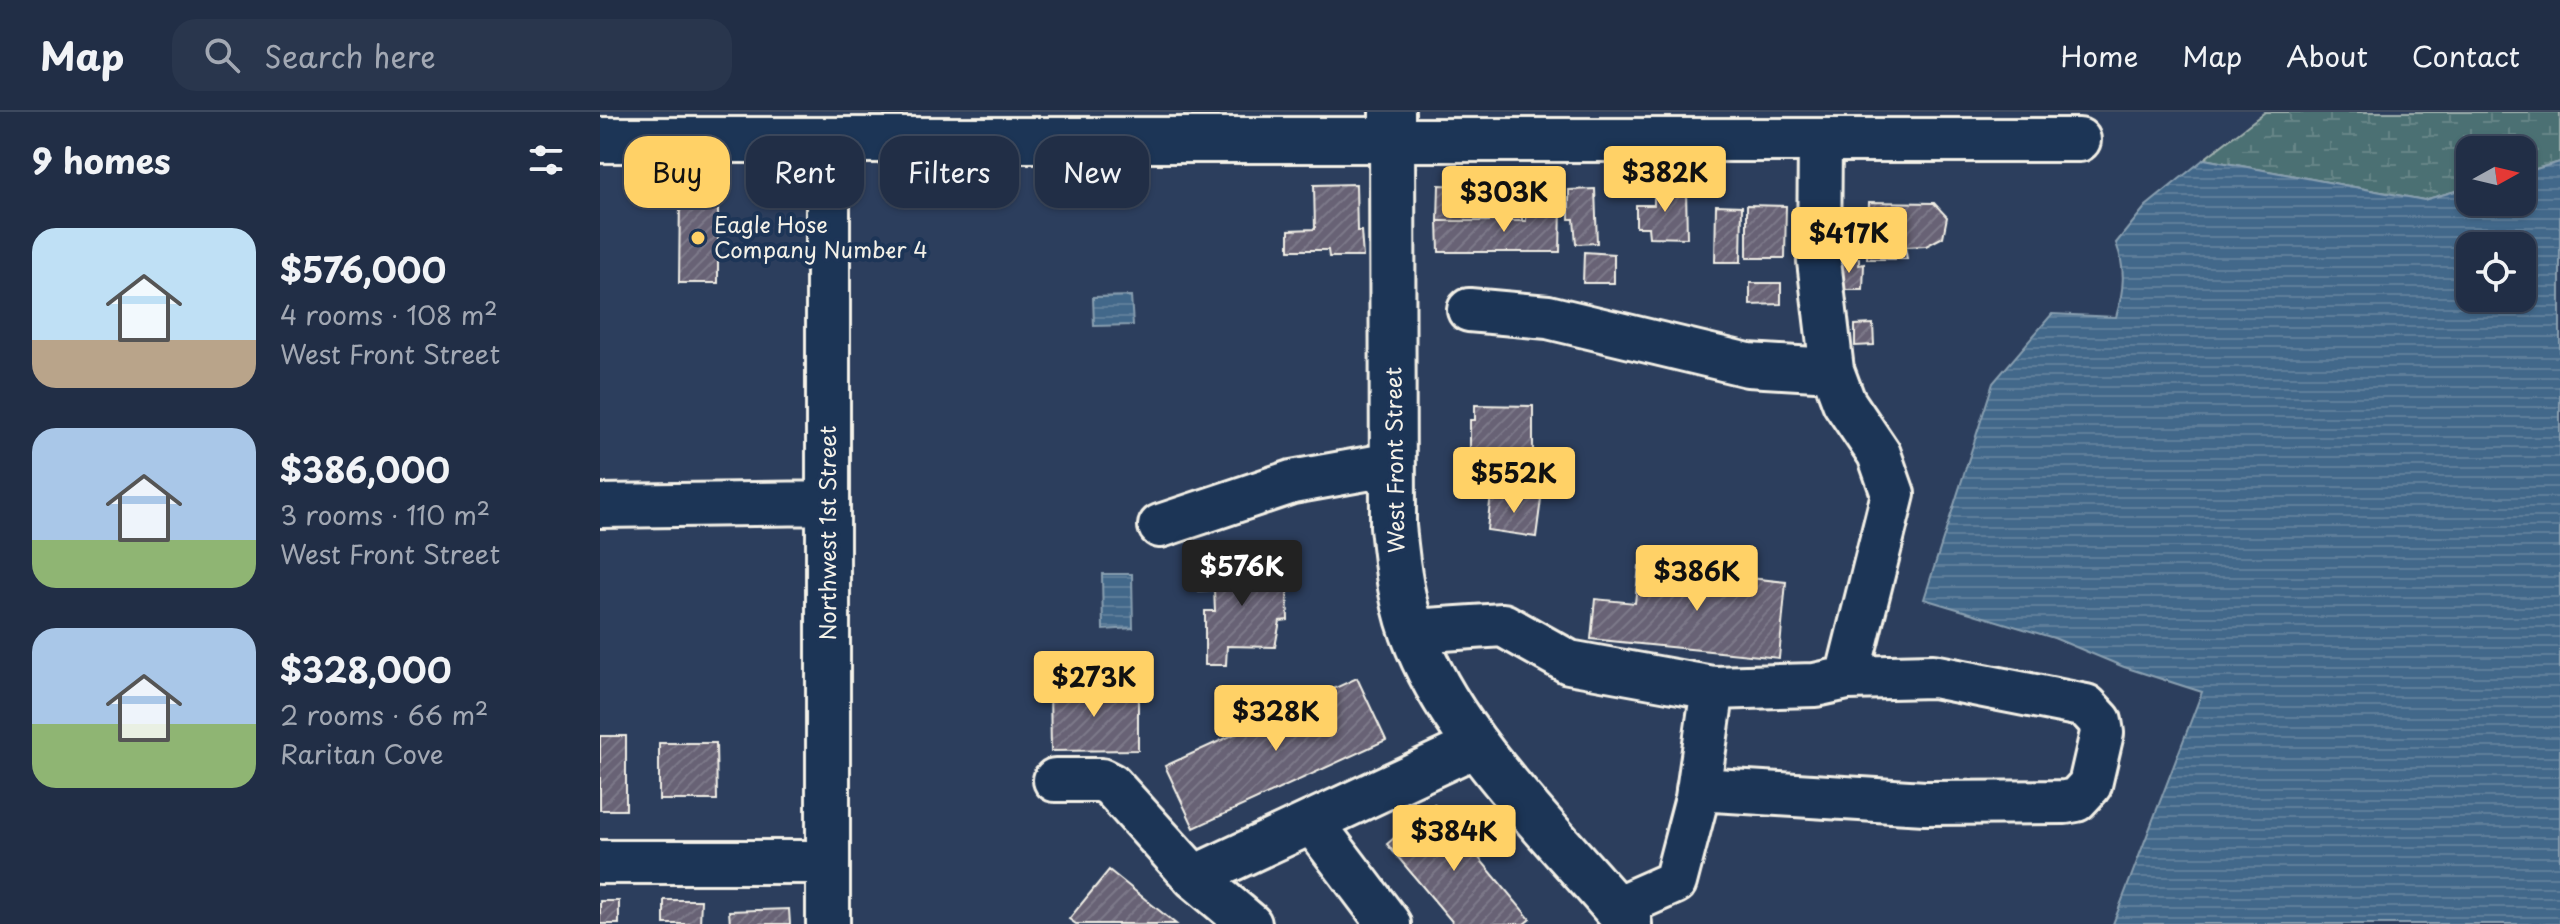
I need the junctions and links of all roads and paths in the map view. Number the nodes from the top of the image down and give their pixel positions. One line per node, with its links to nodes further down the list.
1 (994, 126): 2 (main road); 4 (main road)
2 (1392, 126): 3 (street); 12 (main road, West Front Street)
3 (1730, 126): 6 (street)
4 (864, 138)
5 (600, 140): 8 (main road)
6 (1820, 140): 7 (street); 11 (street)
7 (2079, 140)
8 (746, 141)
9 (828, 208): 13 (street, Northwest 1st Street)
10 (1469, 310): 11 (street)
11 (1832, 370): 17 (street)
12 (1393, 464): 15 (street); 16 (main road, West Front Street)
13 (828, 503): 14 (street); 24 (street, Northwest 1st Street)
14 (600, 506)
15 (1160, 526)
16 (1413, 631): 18 (street); 19 (main road, West Front Street)
17 (1847, 678): 18 (street); 21 (street)
18 (1713, 688): 21 (street)
19 (1477, 745): 22 (street); 26 (main road, West Front Street)
20 (1055, 780): 25 (street)
21 (1698, 789): 26 (street)
22 (1312, 822): 25 (street); 29 (street)
23 (600, 862): 24 (street)
24 (828, 862): 27 (street, Northwest 1st Street)
25 (1194, 877): 28 (street)
26 (1622, 916)
27 (828, 924)
28 (1250, 924)
29 (1389, 924)

